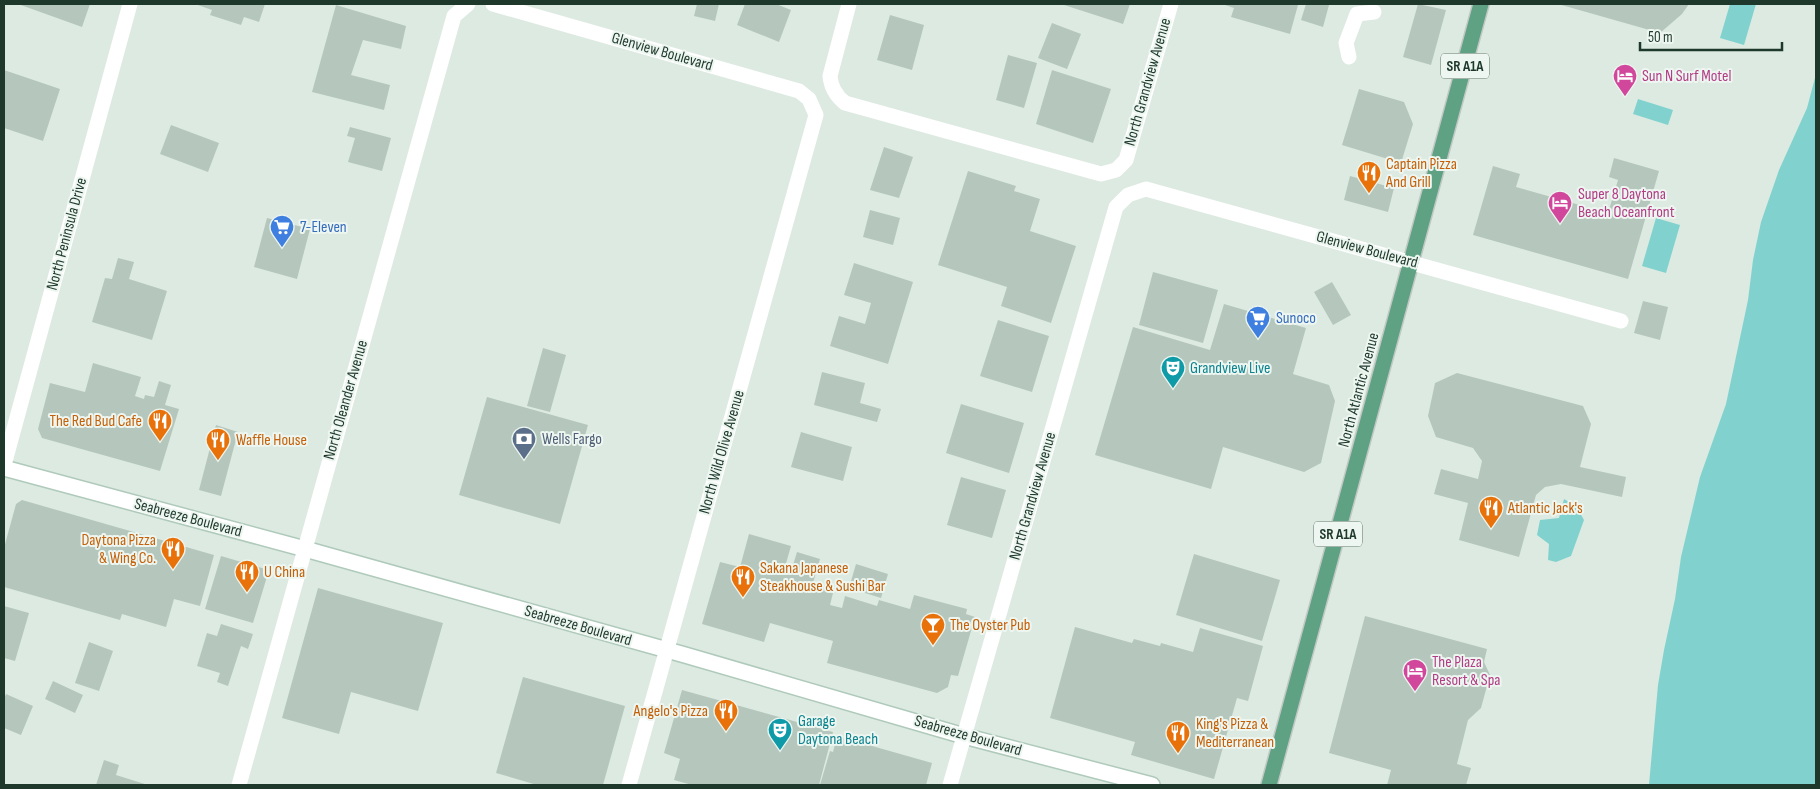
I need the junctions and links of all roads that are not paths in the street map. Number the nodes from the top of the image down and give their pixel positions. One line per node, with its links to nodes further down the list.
1 (130, 4): 13 (street, North Peninsula Drive)
2 (468, 4): 14 (street, North Oleander Avenue)
3 (493, 4): 9 (street, Glenview Boulevard)
4 (849, 4): 5 (street, North Grandview Avenue)
5 (1171, 4)
6 (1481, 4): 11 (main road, North Atlantic Avenue / SR A1A)
7 (1374, 12): 8 (street)
8 (1349, 57)
9 (815, 118): 15 (street, North Wild Olive Avenue)
10 (1116, 207): 11 (street, Glenview Boulevard); 16 (street, North Grandview Avenue)
11 (1412, 263): 12 (street, Glenview Boulevard); 21 (main road, North Atlantic Avenue / SR A1A)
12 (1621, 321)
13 (4, 466): 14 (street, Seabreeze Boulevard)
14 (305, 549): 15 (street, Seabreeze Boulevard); 17 (street, North Oleander Avenue)
15 (667, 650): 16 (street, Seabreeze Boulevard); 18 (street, North Wild Olive Avenue)
16 (964, 736): 19 (street, North Grandview Avenue); 20 (street, Seabreeze Boulevard)
17 (239, 785)
18 (629, 785)
19 (950, 785)
20 (1152, 785)
21 (1269, 785)

